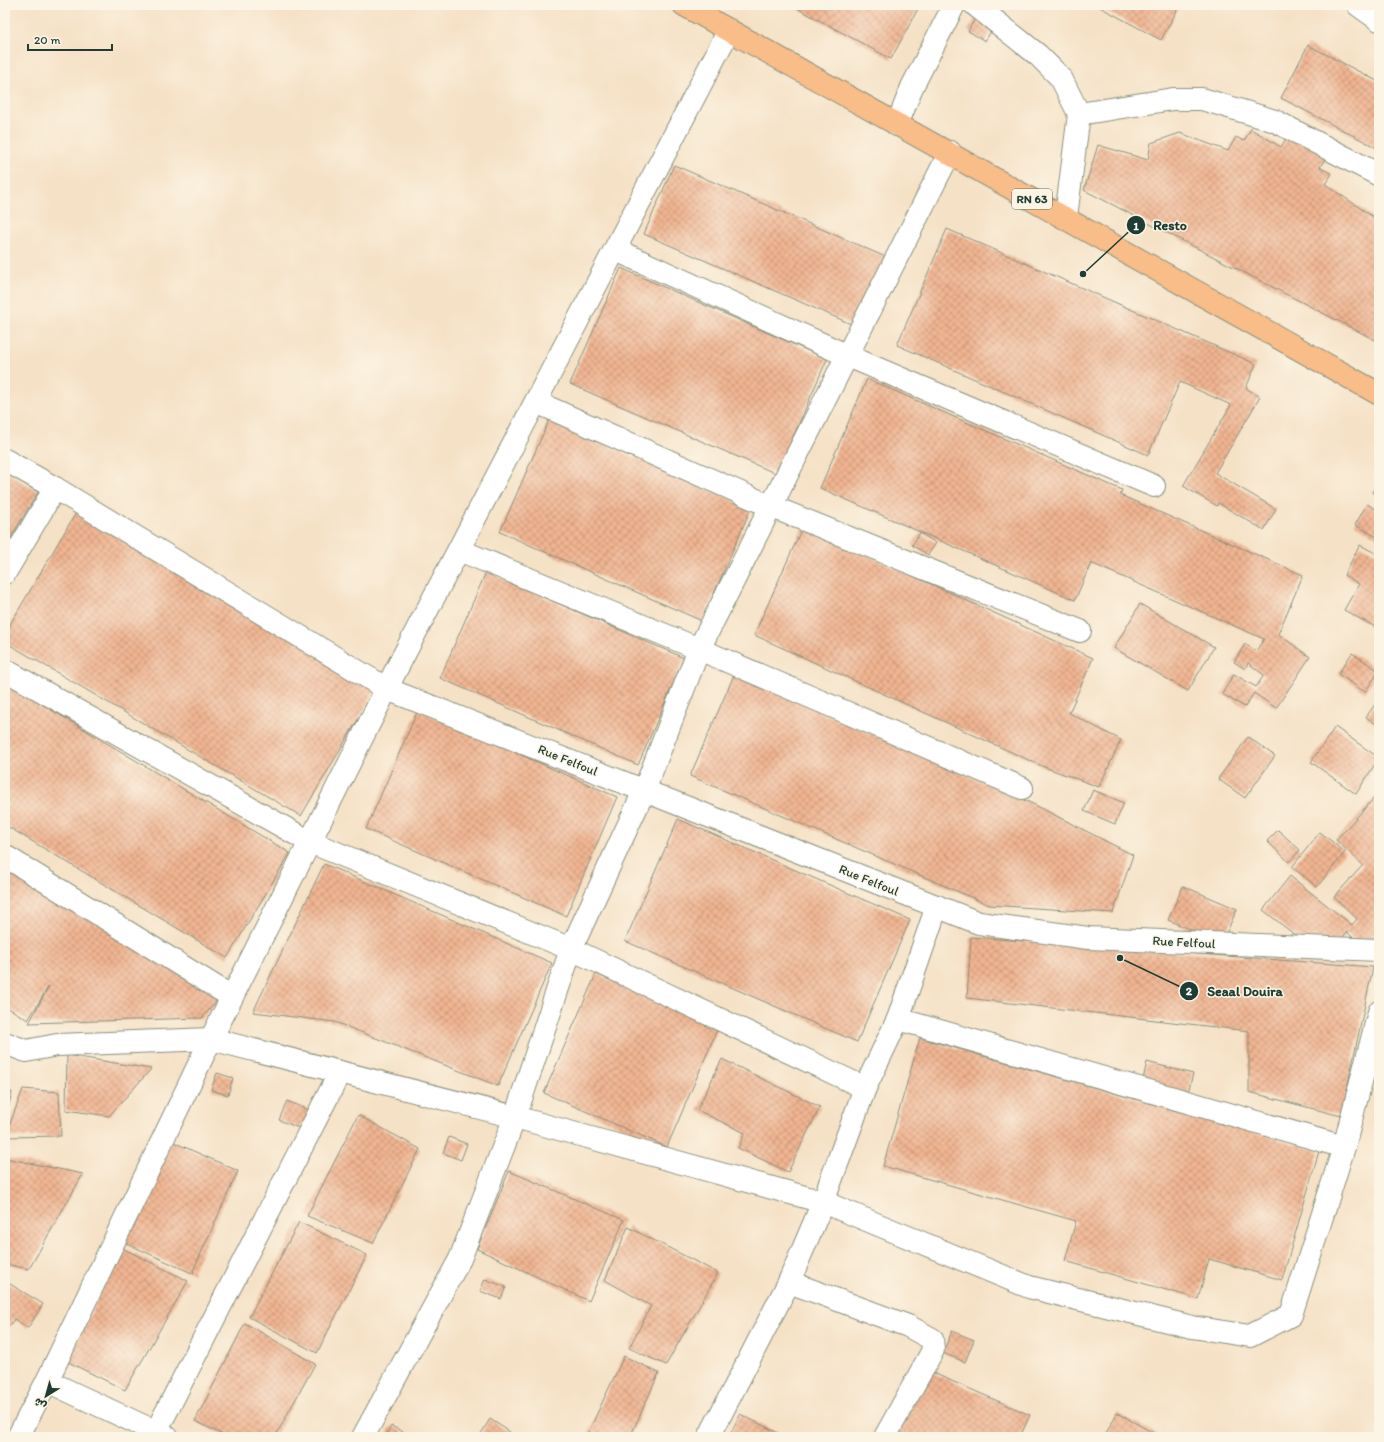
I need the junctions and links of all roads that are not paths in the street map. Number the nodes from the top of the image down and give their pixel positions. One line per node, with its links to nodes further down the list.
1 (684, 5): 6 (main road, RN 63)
2 (954, 5): 8 (street)
3 (975, 5): 7 (street)
4 (1358, 5): 5 (street)
5 (1379, 20)
6 (729, 30): 8 (main road, RN 63); 12 (street)
7 (1079, 114): 10 (street); 11 (street)
8 (897, 125): 9 (main road, RN 63)
9 (950, 152): 11 (main road, RN 63); 13 (street)
10 (1379, 175)
11 (1066, 218): 14 (main road, RN 63)
12 (616, 250): 13 (street); 15 (street)
13 (848, 356): 17 (street); 19 (street)
14 (1379, 394)
15 (536, 402): 19 (street); 20 (street)
16 (5, 460): 18 (street, Rue Felfoul)
17 (1154, 486)
18 (55, 488): 21 (street); 25 (street, Rue Felfoul)
19 (770, 506): 22 (street); 23 (street)
20 (459, 550): 23 (street); 25 (street)
21 (5, 573)
22 (1080, 631)
23 (699, 649): 26 (street); 27 (street)
24 (5, 670): 28 (street)
25 (387, 689): 27 (street, Rue Felfoul); 28 (street)
26 (1022, 788)
27 (644, 791): 30 (street, Rue Felfoul); 31 (street)
28 (310, 842): 31 (street); 33 (street)
29 (5, 856): 33 (street)
30 (937, 906): 32 (street, Rue Felfoul); 35 (street)
31 (571, 949): 39 (street); 40 (street)
32 (1379, 950)
33 (232, 997): 36 (street)
34 (1379, 1012): 41 (street)
35 (898, 1019): 39 (street); 41 (street)
36 (211, 1039): 37 (street); 38 (street); 44 (street)
37 (5, 1043)
38 (340, 1072): 40 (street); 45 (street)
39 (865, 1088): 42 (street)
40 (515, 1116): 42 (street); 47 (street)
41 (1344, 1147): 42 (street)
42 (823, 1202): 43 (street)
43 (789, 1282): 48 (street); 49 (street)
44 (47, 1381): 45 (street); 46 (street)
45 (161, 1435)
46 (18, 1437)
47 (363, 1437)
48 (709, 1437)
49 (885, 1437)

